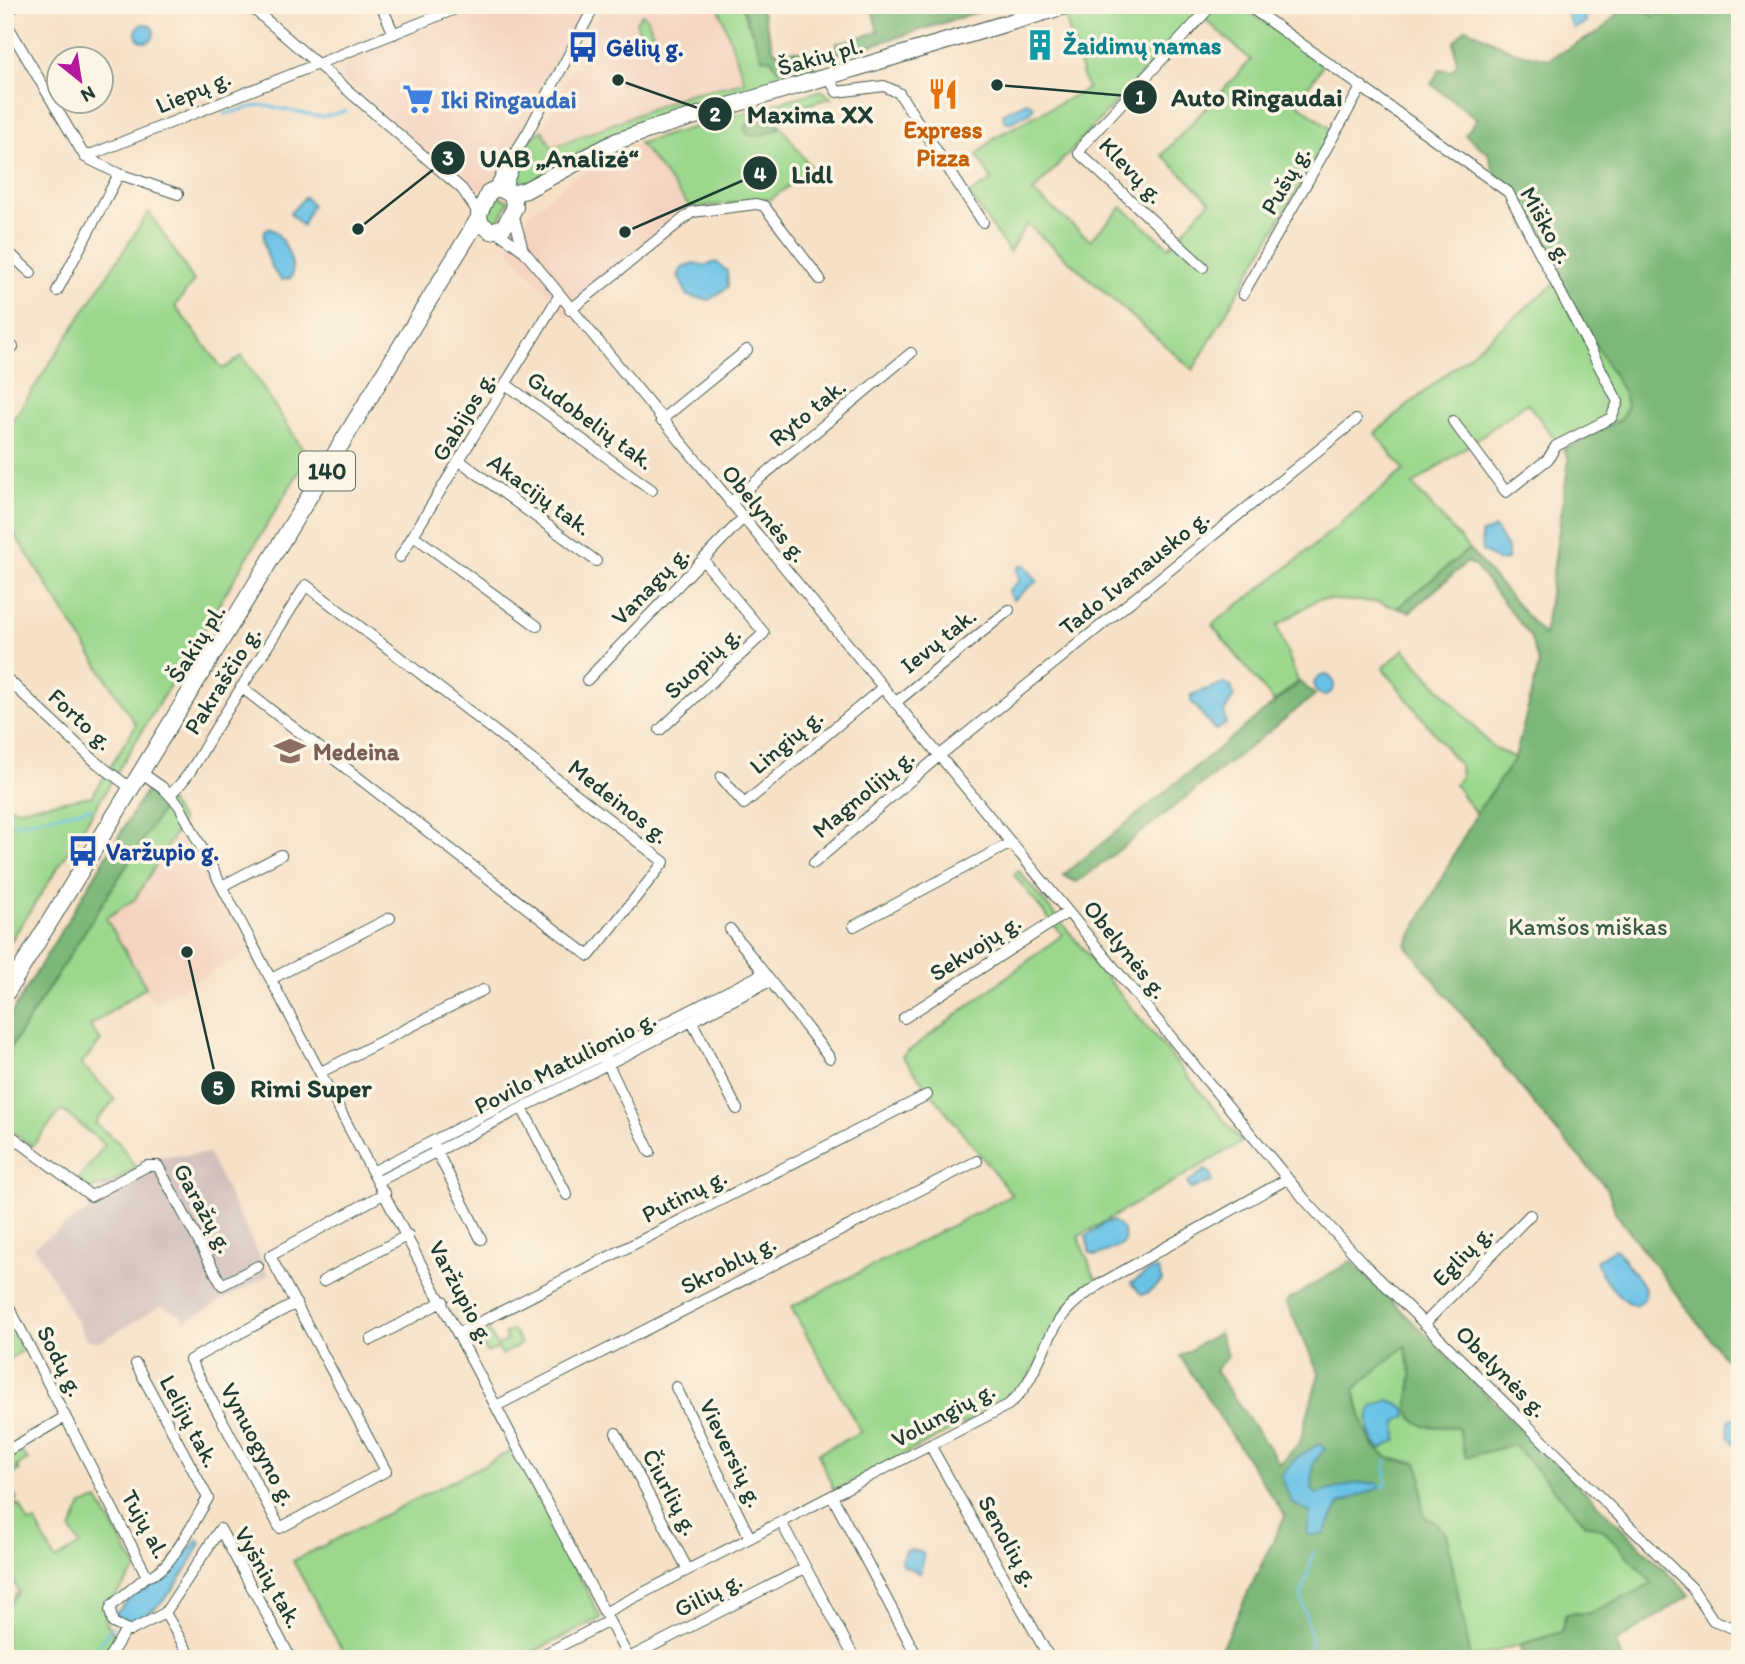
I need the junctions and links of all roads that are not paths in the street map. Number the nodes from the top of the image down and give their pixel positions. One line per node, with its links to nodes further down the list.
1 (16, 5): 9 (street)
2 (249, 5): 12 (street)
3 (381, 5): 11 (street)
4 (465, 5): 11 (street, Liepų g.)
5 (594, 5): 15 (street)
6 (1068, 5): 13 (main road, Šakių pl. / 140)
7 (1212, 5): 26 (street, Klevų g.)
8 (1247, 5): 14 (street, Miško g.)
9 (5, 14)
10 (5, 21): 16 (street)
11 (394, 34): 12 (street, Liepų g.)
12 (317, 64): 16 (street, Liepų g.); 18 (street)
13 (829, 78): 20 (main road, Šakių pl. / 140); 22 (street)
14 (1362, 86): 30 (street, Pušų g.); 39 (street, Miško g.)
15 (528, 132): 20 (street); 20 (street)
16 (85, 157): 17 (street)
17 (119, 174): 19 (street); 29 (street)
18 (462, 189): 20 (street); 21 (street)
19 (178, 194)
20 (505, 198): 21 (main road, 140); 23 (main road, 140); 25 (street, Obelynės g.)
21 (479, 216): 23 (main road); 33 (main road, Šakių pl. / 140)
22 (983, 222)
23 (493, 231): 25 (street, Obelynės g.); 33 (main road, Šakių pl. / 140)
24 (5, 249): 27 (street)
25 (524, 251): 31 (street, Obelynės g.)
26 (1203, 267)
27 (32, 274)
28 (820, 279): 32 (street)
29 (57, 291)
30 (1243, 295)
31 (559, 296): 32 (street, Obelynės g.); 36 (street, Gabijos g.)
32 (570, 310): 37 (street, Obelynės g.)
33 (423, 313): 58 (main road, Šakių pl. / 140)
34 (747, 350): 37 (street)
35 (911, 353): 42 (street, Ryto tak.)
36 (507, 385): 40 (street, Gabijos g.); 41 (street, Gudobelių tak.)
37 (661, 420): 42 (street, Obelynės g.)
38 (1356, 420): 57 (street, Tado Ivanausko g.)
39 (1453, 422)
40 (460, 461): 44 (street, Gabijos g.); 47 (street, Akacijų tak.)
41 (652, 490)
42 (730, 503): 43 (street, Obelynės g.)
43 (743, 519): 46 (street, Vanagų g.); 54 (street, Obelynės g.)
44 (414, 536): 45 (street, Gabijos g.); 50 (street)
45 (400, 557)
46 (703, 559): 52 (street, Vanagų g.); 56 (street, Suopių g.)
47 (596, 561)
48 (306, 586): 53 (street, Pakraščio g.); 53 (street, Medeinos g.)
49 (1009, 610): 55 (street, Ievų tak.)
50 (537, 626)
51 (5, 677): 60 (street, Forto g.)
52 (587, 680)
53 (241, 687): 61 (street, Pakraščio g.)
54 (882, 688): 55 (street, Obelynės g.); 59 (street, Lingių g.)
55 (895, 703): 57 (street, Obelynės g.)
56 (660, 730)
57 (939, 756): 62 (street, Obelynės g.); 64 (street, Magnolijų g.)
58 (142, 773): 60 (main road, Šakių pl. / 140); 61 (street, Varžupio g.)
59 (721, 777)
60 (132, 789): 73 (main road, Šakių pl. / 140)
61 (170, 794): 65 (street, Varžupio g.)
62 (1011, 843): 66 (street, Obelynės g.); 68 (street)
63 (281, 855): 65 (street)
64 (814, 863)
65 (222, 886): 71 (street, Varžupio g.)
66 (1068, 912): 74 (street, Sekvojų g.); 87 (street, Obelynės g.)
67 (390, 918): 71 (street)
68 (854, 926)
69 (730, 929): 70 (street)
70 (767, 977): 75 (street, Povilo Matulionio g.); 76 (street); 77 (street, Povilo Matulionio g.)
71 (271, 979): 78 (street, Varžupio g.)
72 (483, 990): 78 (street)
73 (5, 995)
74 (904, 1018)
75 (692, 1021): 77 (street, Povilo Matulionio g.); 81 (street)
76 (830, 1058)
77 (605, 1060): 80 (street, Povilo Matulionio g.); 83 (street, Povilo Matulionio g.); 84 (street)
78 (321, 1072): 86 (street, Varžupio g.)
79 (927, 1095): 99 (street, Putinų g.)
80 (522, 1108): 83 (street, Povilo Matulionio g.); 89 (street)
81 (737, 1109)
82 (5, 1131): 93 (street, Garažų g.)
83 (435, 1147): 86 (street, Povilo Matulionio g.); 92 (street)
84 (650, 1152)
85 (977, 1161): 103 (street, Skroblų g.)
86 (377, 1176): 88 (street, Varžupio g.)
87 (1287, 1179): 98 (street, Obelynės g.); 107 (street, Volungių g.)
88 (385, 1193): 91 (street, Varžupio g.); 97 (street, Vynuogyno g.)
89 (566, 1195)
90 (1530, 1215): 98 (street, Eglių g.)
91 (408, 1235): 94 (street); 96 (street, Varžupio g.)
92 (481, 1239)
93 (258, 1266)
94 (323, 1281)
95 (5, 1299): 104 (street, Sodų g.)
96 (443, 1301): 99 (street, Varžupio g.); 100 (street)
97 (296, 1303): 97 (street, Vynuogyno g.)
98 (1424, 1324): 119 (street, Obelynės g.)
99 (459, 1333): 103 (street, Varžupio g.)
100 (370, 1340)
101 (136, 1364): 110 (street, Lelijų tak.)
102 (676, 1387): 112 (street, Vieversių g.)
103 (498, 1405): 117 (street, Varžupio g.)
104 (65, 1417): 106 (street, Sodų g.); 108 (street)
105 (616, 1433): 114 (street, Čiurlių g.)
106 (79, 1442): 115 (street, Tujų al.)
107 (930, 1445): 109 (street, Volungių g.); 127 (street, Senolių g.)
108 (5, 1452)
109 (832, 1496): 111 (street, Volungių g.); 120 (street)
110 (208, 1499): 115 (street, Tujų al.)
111 (781, 1522): 112 (street, Volungių g.); 113 (street)
112 (750, 1538): 114 (street, Volungių g.)
113 (805, 1568): 121 (street); 126 (street, Gilių g.)
114 (688, 1570): 117 (street, Volungių g.)
115 (147, 1576): 118 (street)
116 (165, 1613): 118 (street); 123 (street); 124 (street, Vyšnių tak.)
117 (608, 1617): 125 (street, Volungių g.); 126 (street, Varžupio g.)
118 (125, 1631): 122 (street)
119 (1740, 1631)
120 (913, 1649)
121 (852, 1658)
122 (108, 1659)
123 (192, 1659)
124 (291, 1659)
125 (535, 1659)
126 (629, 1659)
127 (1050, 1659)

